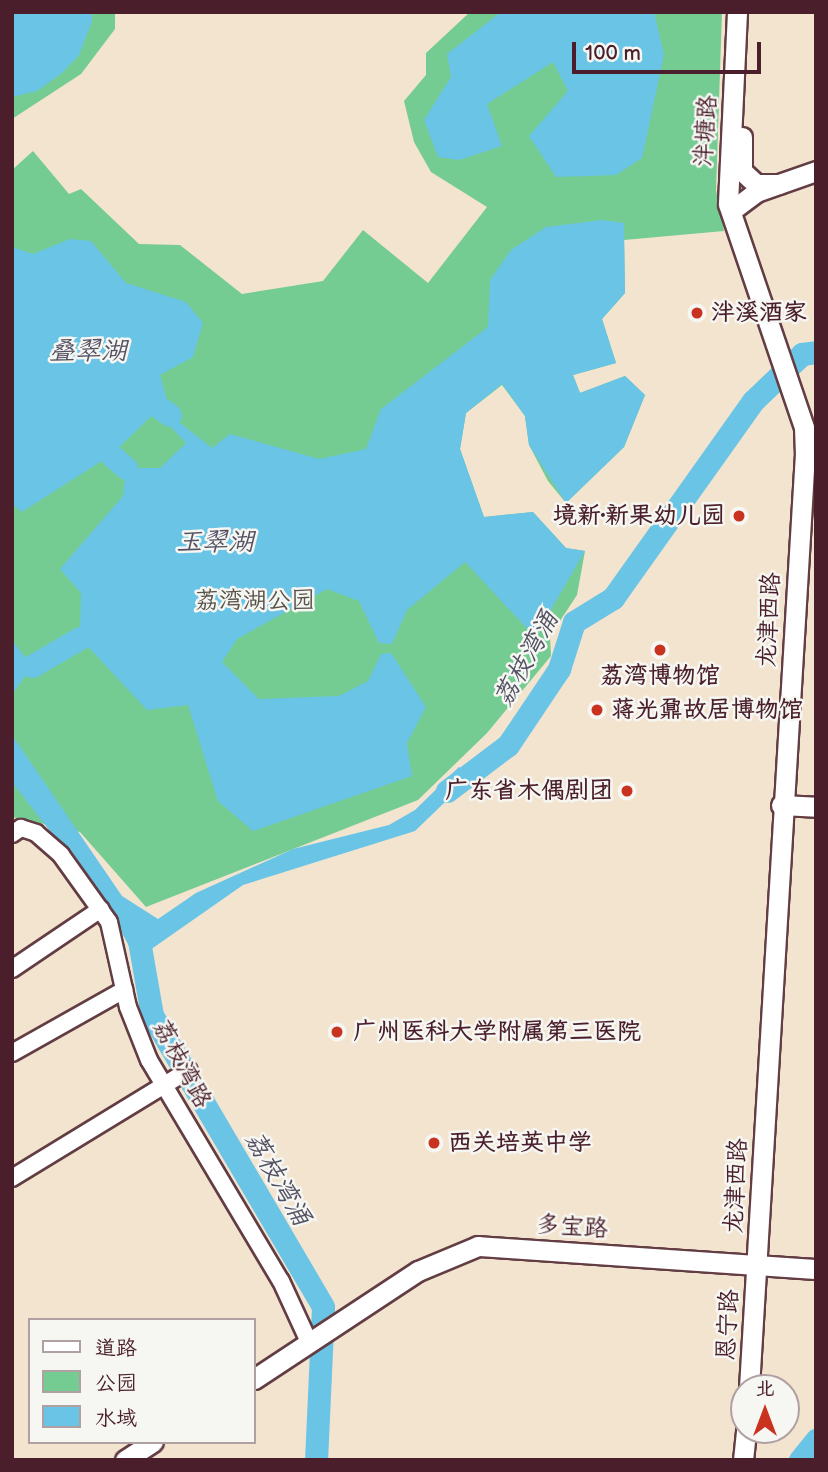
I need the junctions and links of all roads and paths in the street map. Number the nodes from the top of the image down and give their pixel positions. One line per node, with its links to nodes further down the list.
1 (737, 12): 6 (street, 泮塘路)
2 (750, 12): 3 (street)
3 (740, 160): 5 (street); 6 (street)
4 (816, 170): 5 (street)
5 (779, 184): 6 (street)
6 (735, 215): 7 (street, 龙津西路)
7 (781, 806): 8 (street); 17 (street, 龙津西路)
8 (816, 807)
9 (12, 834): 10 (street, 荔枝湾路)
10 (100, 909): 11 (street); 12 (street, 荔枝湾路)
11 (12, 969)
12 (124, 990): 13 (street); 15 (street, 荔枝湾路)
13 (12, 1053)
14 (189, 1070): 15 (street)
15 (163, 1084): 16 (street); 19 (street, 荔枝湾路)
16 (12, 1178)
17 (756, 1265): 18 (street, 多宝路); 19 (street, 多宝路); 20 (street, 恩宁路)
18 (816, 1269)
19 (309, 1342): 21 (street)
20 (750, 1374)
21 (256, 1377)
22 (150, 1444): 23 (street)
23 (125, 1460)

